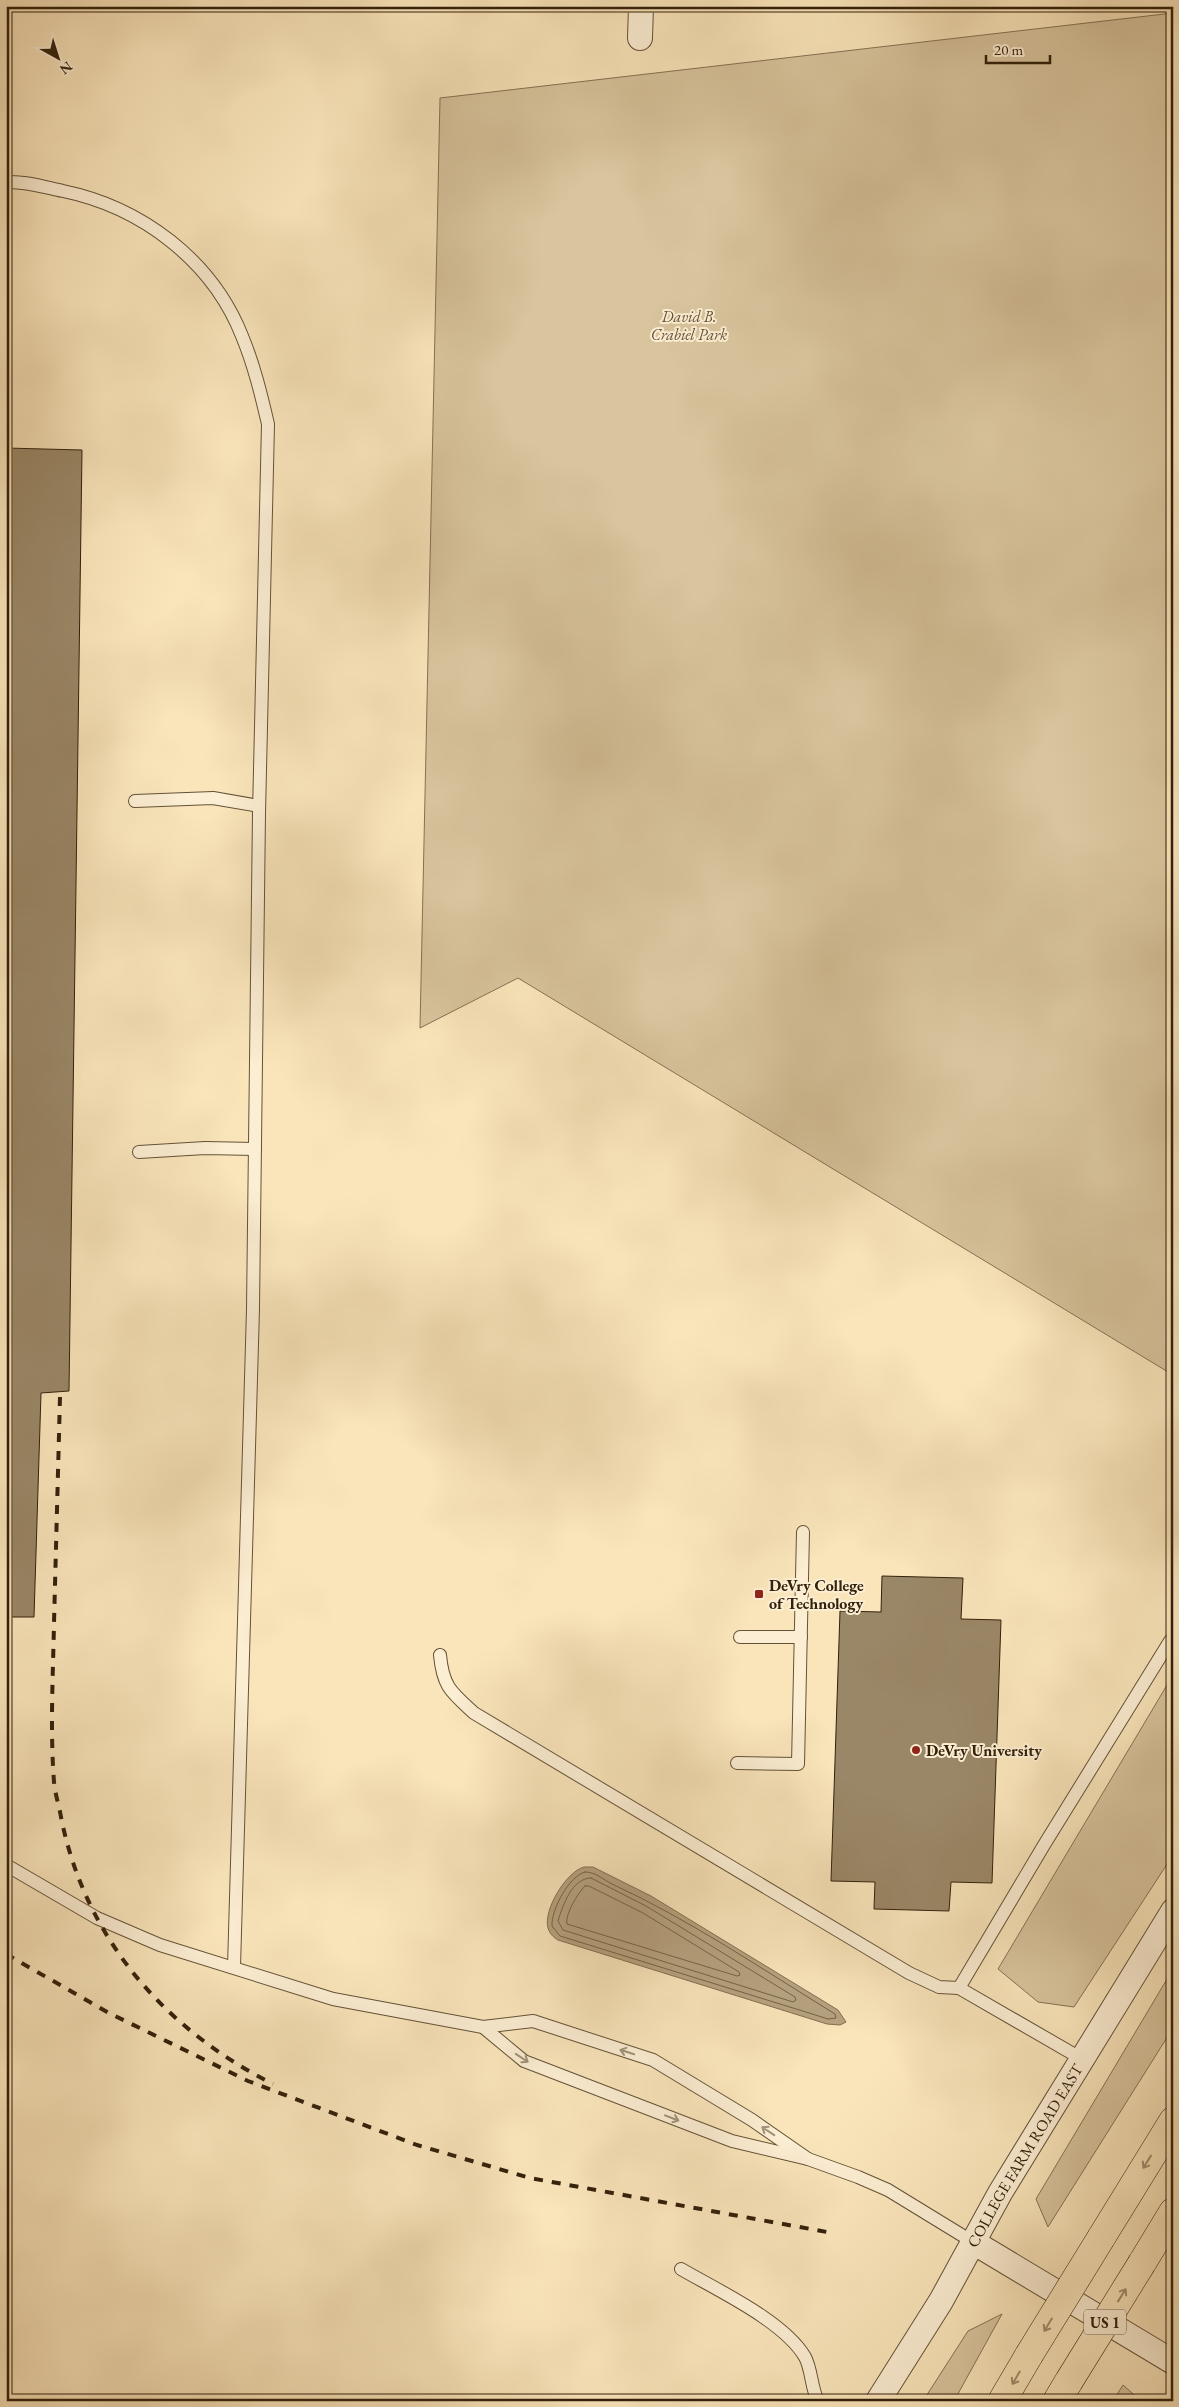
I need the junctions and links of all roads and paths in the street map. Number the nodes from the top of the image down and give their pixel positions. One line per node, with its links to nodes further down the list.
1 (641, 6): 2 (street)
2 (640, 38)
3 (6, 182): 5 (lane)
4 (135, 801): 5 (lane)
5 (259, 806): 6 (lane)
6 (255, 1149): 7 (lane); 16 (lane)
7 (139, 1152)
8 (803, 1532): 10 (lane)
9 (740, 1637): 10 (lane)
10 (801, 1638): 13 (lane)
11 (1170, 1642): 17 (lane)
12 (440, 1655): 17 (lane)
13 (738, 1764)
14 (6, 1865): 16 (lane)
15 (1173, 1911): 19 (street, COLLEGE FARM ROAD EAST)
16 (234, 1967): 18 (lane)
17 (959, 1988): 19 (lane)
18 (483, 2027): 21 (lane, one-way to 21); 21 (lane, one-way to 18)
19 (1082, 2059): 23 (street, COLLEGE FARM ROAD EAST)
20 (1173, 2121): 29 (highway, US 1, one-way to 29, bridge)
21 (808, 2159): 23 (lane)
22 (1173, 2212): 26 (highway, US 1, one-way to 22, bridge)
23 (973, 2242): 25 (street); 28 (street, COLLEGE FARM ROAD EAST)
24 (681, 2269): 27 (lane)
25 (1173, 2362)
26 (1063, 2391)
27 (818, 2401)
28 (878, 2401)
29 (1002, 2401)

